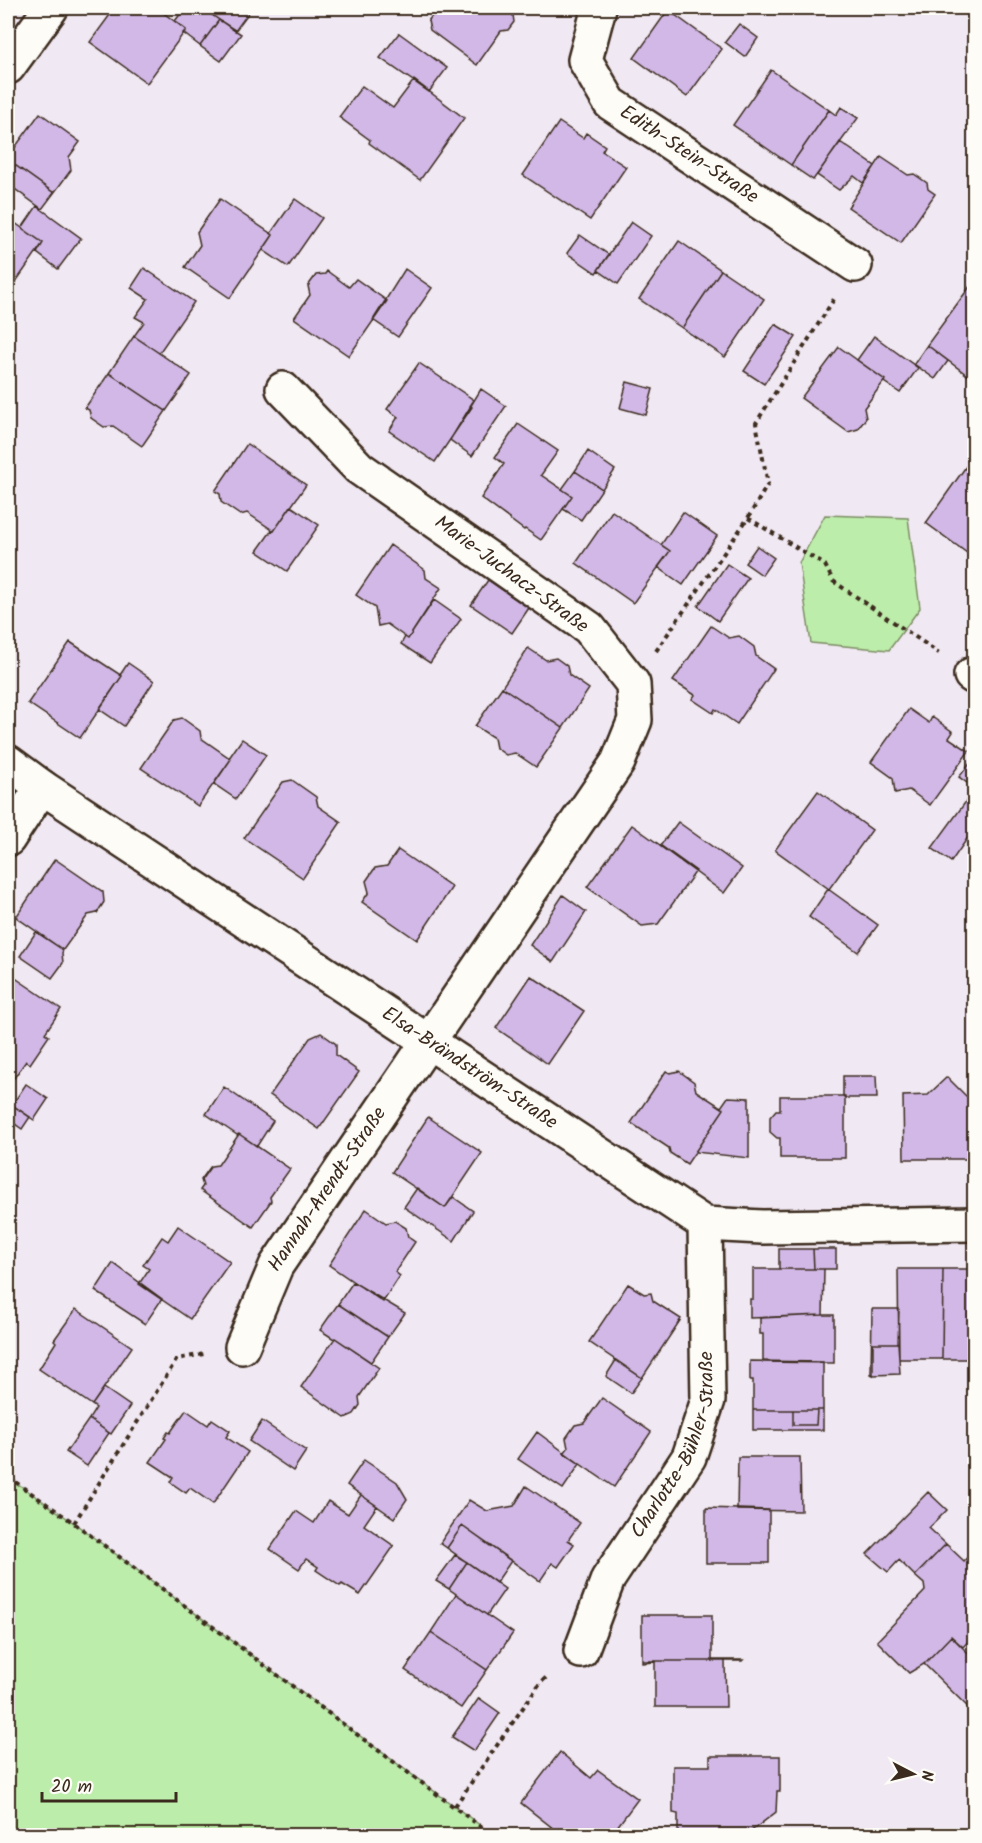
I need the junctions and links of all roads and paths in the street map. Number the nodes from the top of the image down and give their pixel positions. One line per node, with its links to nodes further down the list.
1 (51, 8): 3 (street)
2 (599, 8): 4 (street, Edith-Stein-Straße)
3 (8, 67)
4 (855, 265): 6 (path)
5 (283, 389): 8 (street, Marie-Juchacz-Straße)
6 (748, 518): 7 (path); 8 (path)
7 (973, 676)
8 (633, 684): 12 (street)
9 (8, 762): 10 (street, Elsa-Brändström-Straße)
10 (42, 787): 11 (street); 12 (street, Elsa-Brändström-Straße)
11 (8, 839)
12 (428, 1041): 13 (street, Elsa-Brändström-Straße); 15 (street, Hannah-Arendt-Straße)
13 (705, 1224): 14 (street); 18 (street, Charlotte-Bühler-Straße)
14 (975, 1224)
15 (242, 1347): 17 (path)
16 (8, 1477): 17 (path)
17 (74, 1523): 19 (path)
18 (581, 1651): 19 (path)
19 (455, 1806): 20 (path)
20 (493, 1836)

